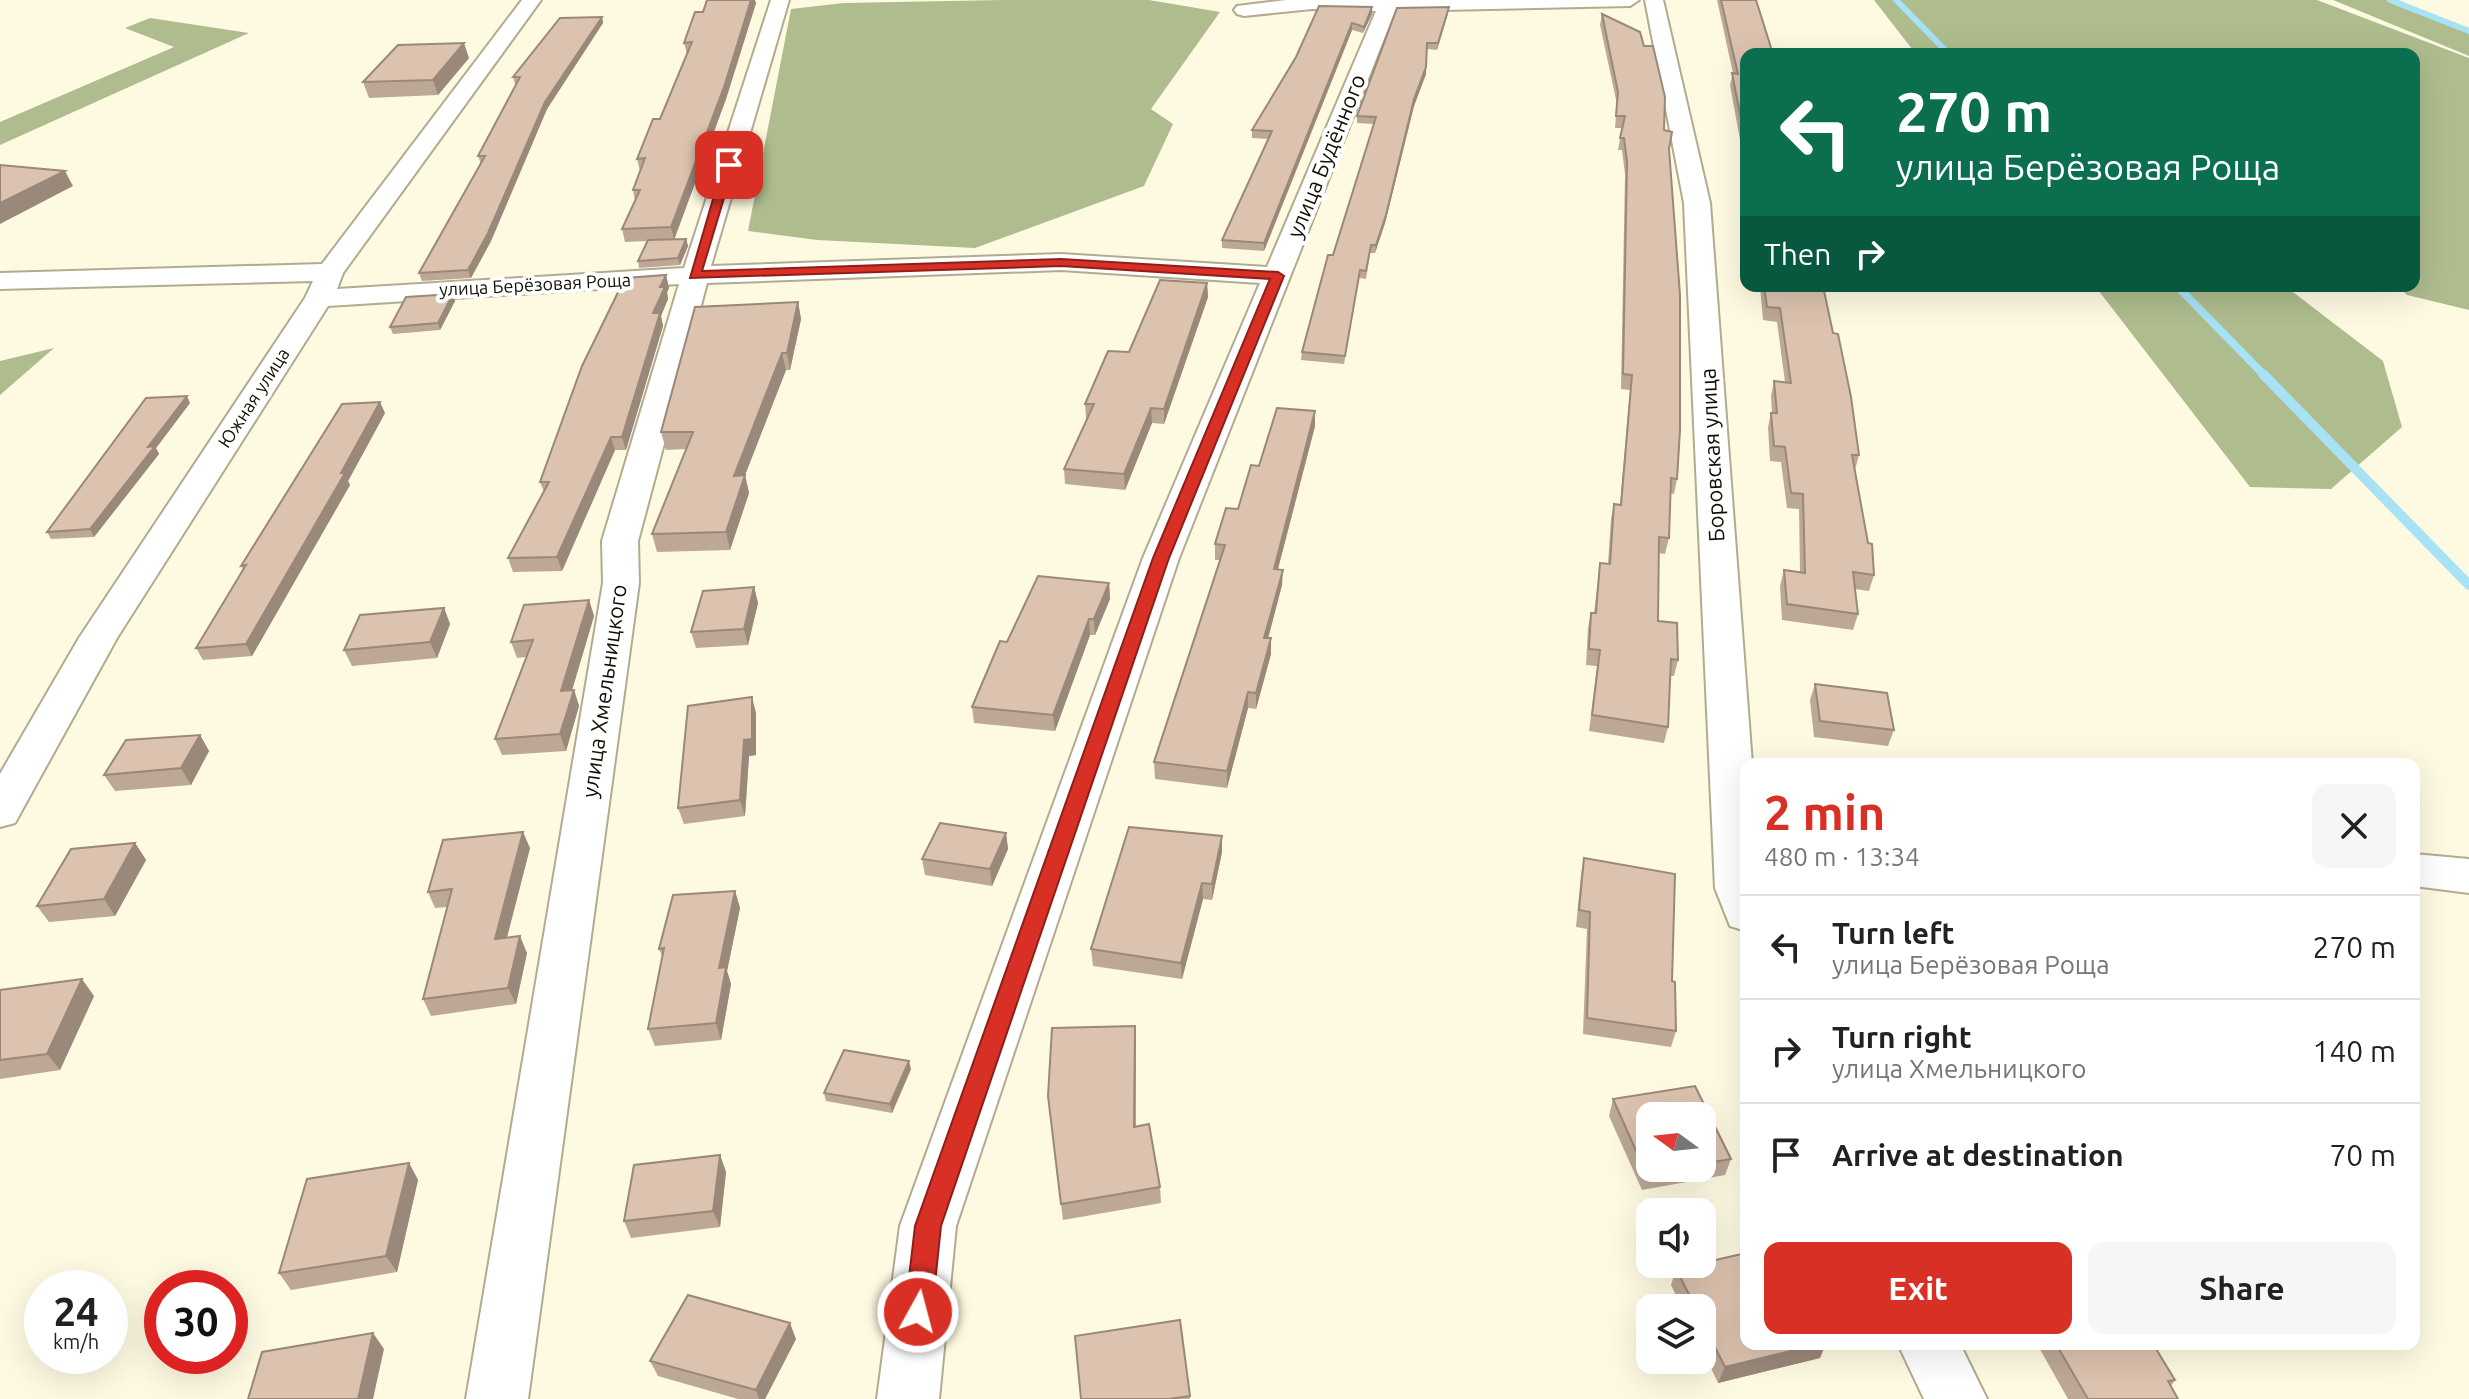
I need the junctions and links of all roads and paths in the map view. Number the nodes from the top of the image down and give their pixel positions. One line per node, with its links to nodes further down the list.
1 (532, 0): 10 (street, Южная улица)
2 (780, 0): 7 (street, улица Хмельницкого)
3 (1630, 0): 5 (street)
4 (1654, 0): 11 (street, Боровская улица)
5 (1388, 4): 6 (street); 8 (street, улица Будённого)
6 (1244, 10)
7 (695, 275): 8 (street, улица Берёзовая Роща); 10 (street, улица Берёзовая Роща); 17 (street, улица Хмельницкого)
8 (1278, 276): 18 (street, улица Будённого)
9 (0, 281): 10 (street, улица Берёзовая Роща)
10 (325, 285): 12 (street, Южная улица)
11 (1739, 775): 15 (street, Боровская улица)
12 (0, 812)
13 (2420, 871): 14 (street)
14 (2469, 876)
15 (1740, 894)
16 (1931, 1350): 19 (street)
17 (497, 1399)
18 (908, 1399)
19 (1956, 1399)

